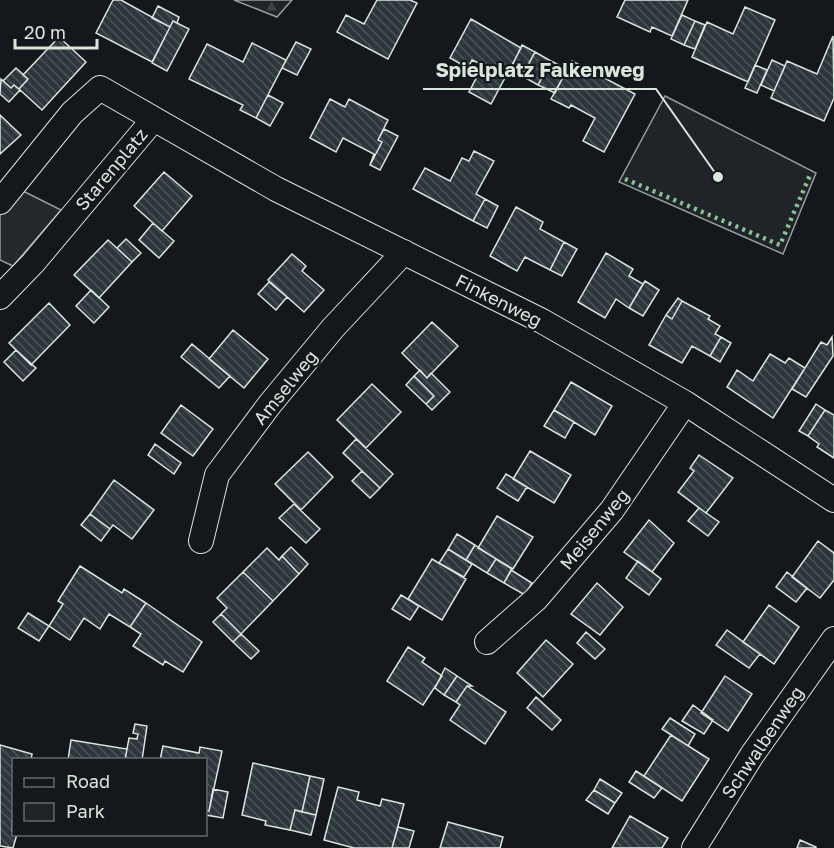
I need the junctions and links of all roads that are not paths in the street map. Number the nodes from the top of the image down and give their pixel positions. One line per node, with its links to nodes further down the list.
1 (153, 120): 2 (street, Starenplatz); 3 (street, Finkenweg); 4 (street, Starenplatz)
2 (0, 202)
3 (404, 252): 5 (street, Finkenweg); 7 (street, Amselweg)
4 (0, 297)
5 (685, 403): 6 (street, Finkenweg); 9 (street, Meisenweg)
6 (834, 500)
7 (201, 541)
8 (834, 639): 10 (street, Schwalbenweg)
9 (487, 642)
10 (694, 848)

